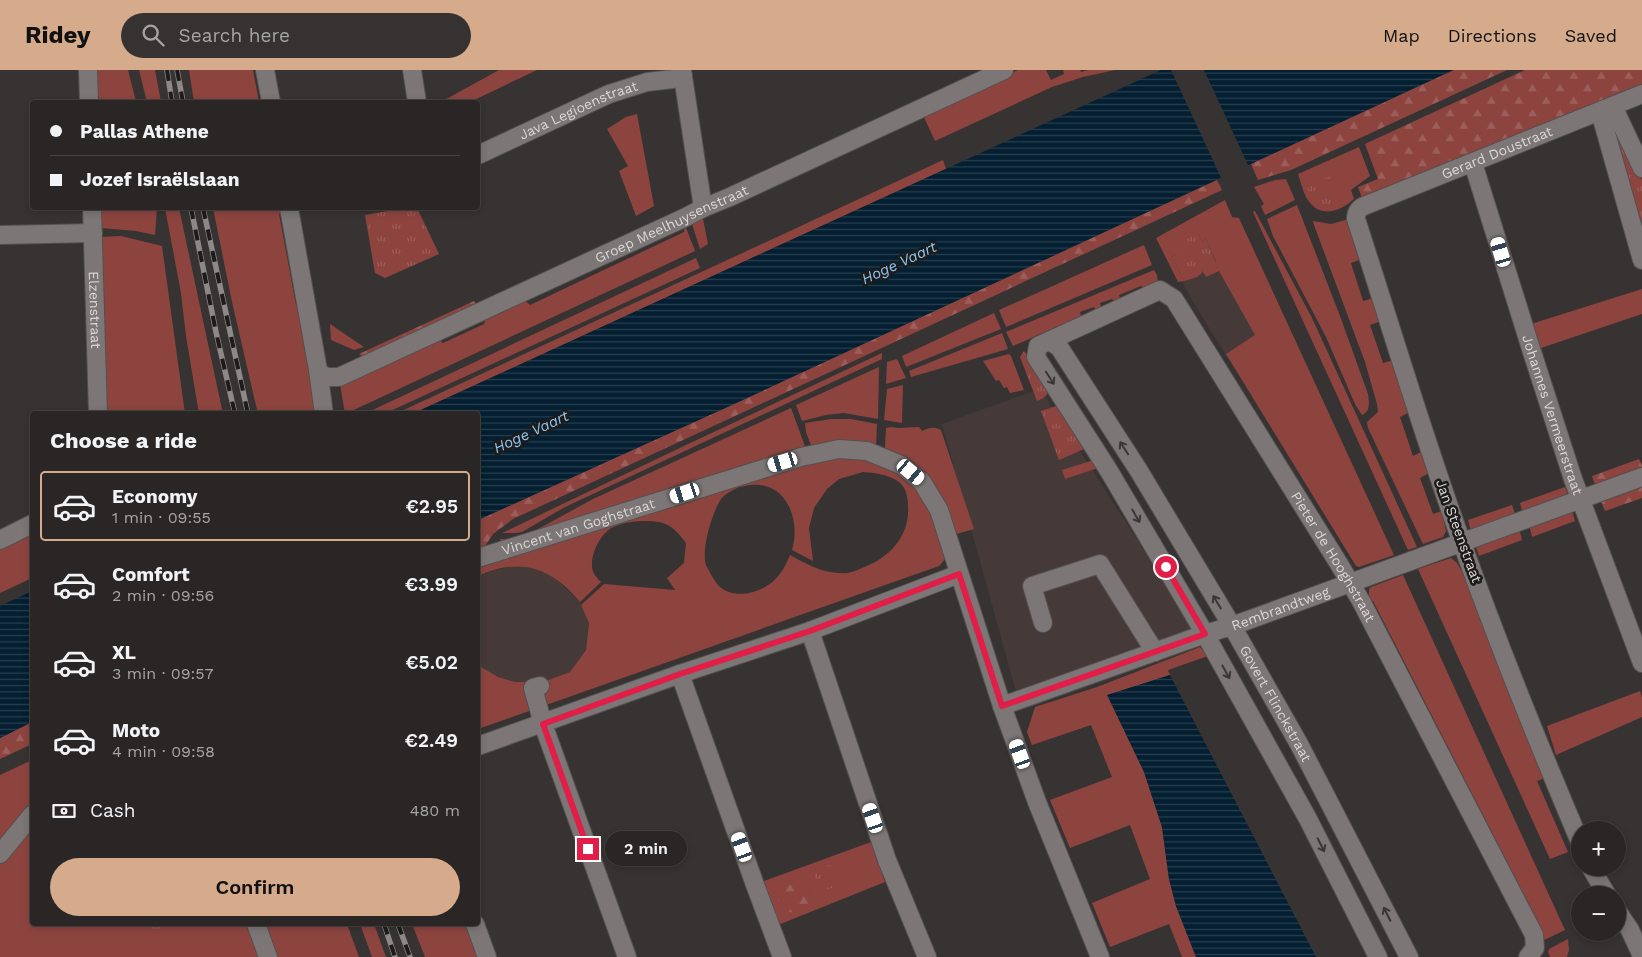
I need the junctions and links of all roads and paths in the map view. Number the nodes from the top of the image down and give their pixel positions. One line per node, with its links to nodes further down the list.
1 (88, 70): 7 (street)
2 (265, 70): 8 (street)
3 (412, 70): 9 (street)
4 (1004, 70): 14 (street, Groep Meelhuysenstraat)
5 (683, 73): 11 (street, Java Legioenstraat); 14 (street)
6 (1642, 94): 10 (street, Gerard Doustraat)
7 (89, 100)
8 (271, 100)
9 (418, 100)
10 (1606, 109): 12 (street, Gerard Doustraat); 13 (street); 20 (street)
11 (480, 154)
12 (1473, 163): 17 (street, Gerard Doustraat); 28 (street, Johannes Vermeerstraat)
13 (1642, 168)
14 (703, 208): 22 (street, Groep Meelhuysenstraat)
15 (92, 210): 18 (street, Elzenstraat)
16 (289, 210): 22 (street)
17 (1356, 214): 31 (street, Jan Steenstraat)
18 (93, 234): 19 (street); 23 (street, Elzenstraat)
19 (0, 235)
20 (1642, 260)
21 (1049, 341): 25 (street, Govert Flinckstraat, one-way to 21); 27 (street, Govert Flinckstraat, one-way to 27); 34 (street, Pieter de Hooghstraat)
22 (318, 370): 24 (street)
23 (98, 411)
24 (324, 411)
25 (1139, 471): 27 (street); 36 (street, Govert Flinckstraat, one-way to 25)
26 (1642, 477): 28 (street, Rembrandtweg)
27 (1116, 482): 38 (street, Govert Flinckstraat, one-way to 38)
28 (1581, 500): 31 (street, Rembrandtweg); 40 (street, Johannes Vermeerstraat)
29 (30, 525): 30 (street)
30 (0, 540)
31 (1462, 543): 34 (street, Rembrandtweg); 49 (street, Jan Steenstraat)
32 (480, 557): 33 (street, Vincent van Goghstraat)
33 (959, 574): 37 (street); 43 (street, Vincent van Goghstraat)
34 (1351, 583): 36 (street, Rembrandtweg); 54 (street, Pieter de Hooghstraat)
35 (1043, 623): 39 (street)
36 (1232, 626): 38 (street, Rembrandtweg); 46 (street, Govert Flinckstraat)
37 (810, 631): 41 (street); 60 (street)
38 (1205, 634): 39 (street, Rembrandtweg); 48 (street, Govert Flinckstraat, one-way to 48)
39 (1155, 652): 43 (street, Rembrandtweg)
40 (1642, 663)
41 (680, 674): 44 (street); 59 (street)
42 (540, 686): 44 (street)
43 (1002, 706): 61 (street, Vincent van Goghstraat)
44 (543, 724): 45 (street); 58 (street)
45 (480, 745)
46 (1334, 809): 48 (street); 63 (street, Govert Flinckstraat, one-way to 46)
47 (30, 817): 50 (street)
48 (1308, 819): 62 (street, Govert Flinckstraat, one-way to 62)
49 (1571, 821)
50 (0, 854)
51 (1626, 924): 55 (street)
52 (257, 926): 56 (street)
53 (476, 926): 57 (street)
54 (1532, 953)
55 (1642, 956)
56 (268, 957)
57 (486, 957)
58 (627, 957)
59 (782, 957)
60 (927, 957)
61 (1100, 957)
62 (1378, 957)
63 (1409, 957)

